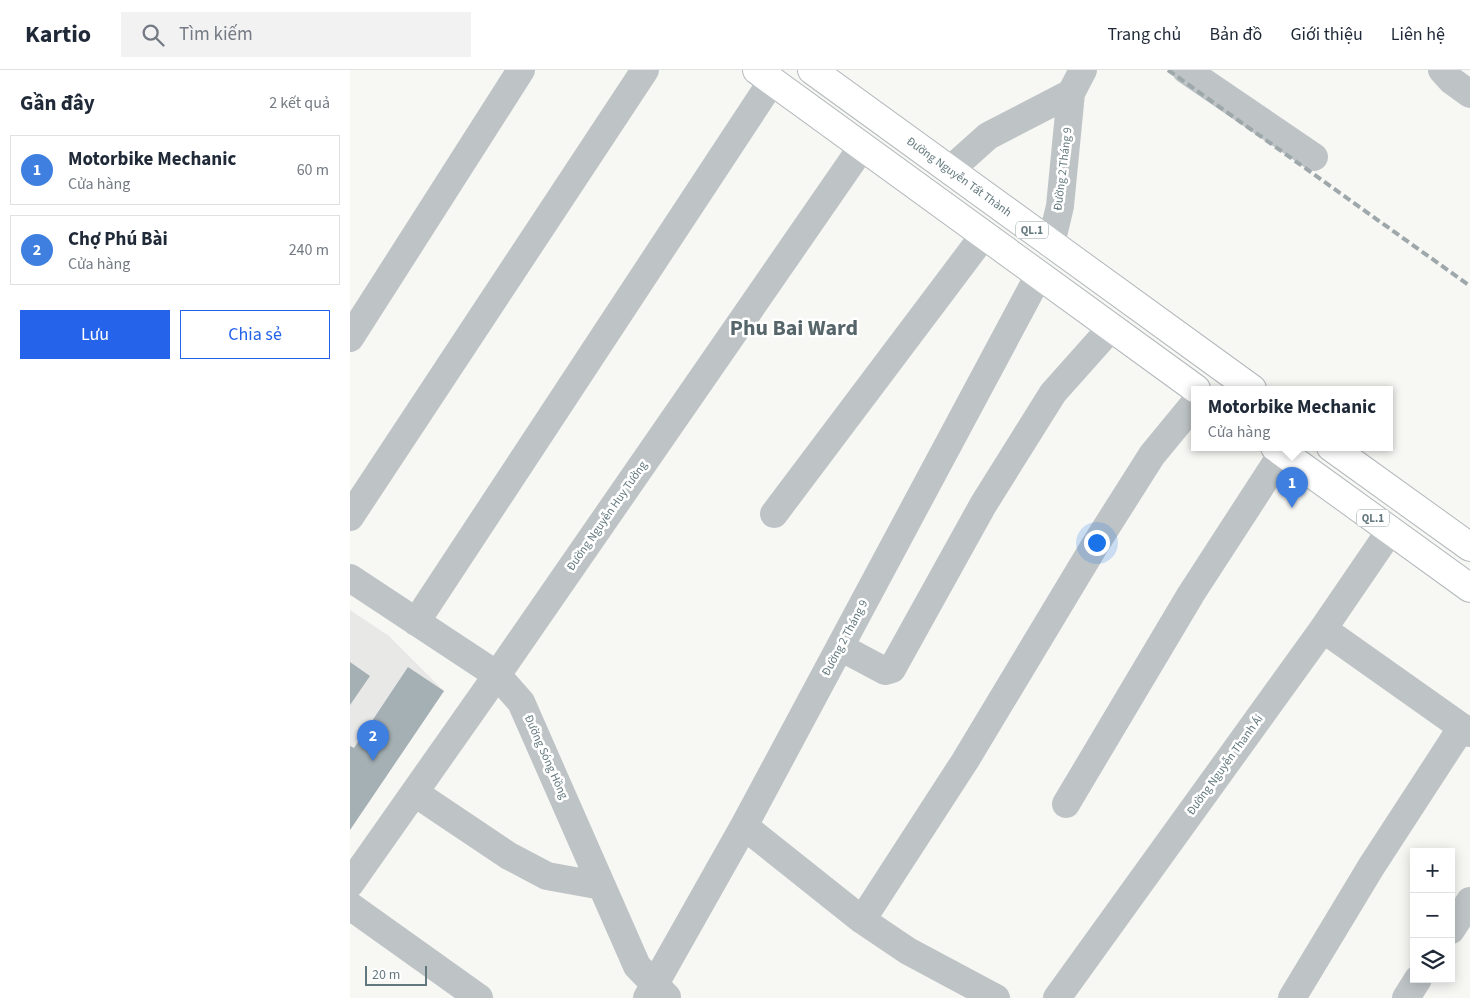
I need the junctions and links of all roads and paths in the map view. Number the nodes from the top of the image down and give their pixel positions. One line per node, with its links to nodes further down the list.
1 (522, 70): 17 (street)
2 (645, 70): 25 (street)
3 (812, 70): 11 (main road, Đường Nguyễn Tất Thành / QL.1)
4 (1186, 70): 10 (street)
5 (1442, 70): 8 (street)
6 (764, 76): 9 (main road, QL.1); 30 (street)
7 (1077, 81): 11 (street, Đường 2 Tháng 9); 14 (street, Đường 2 Tháng 9)
8 (1470, 94)
9 (862, 147): 12 (main road, QL.1); 33 (street, Đường Nguyễn Huy Tưởng)
10 (1314, 157)
11 (950, 170): 12 (main road); 14 (main road, Đường Nguyễn Tất Thành / QL.1)
12 (925, 192): 13 (main road, QL.1)
13 (984, 235): 15 (main road, QL.1); 24 (street)
14 (1051, 244): 15 (main road); 19 (main road, Đường Nguyễn Tất Thành / QL.1)
15 (1034, 272): 16 (main road, QL.1); 32 (street, Đường 2 Tháng 9)
16 (1111, 328): 18 (main road, QL.1); 32 (street)
17 (350, 338)
18 (1192, 386)
19 (1248, 386)
20 (1191, 408): 42 (street)
21 (1278, 451): 36 (street)
22 (1280, 451): 26 (main road, QL.1)
23 (1338, 451): 27 (main road, QL.1)
24 (774, 514)
25 (350, 517)
26 (1390, 531): 29 (main road, QL.1); 31 (street, Đường Nguyễn Thanh Ái)
27 (1470, 547)
28 (350, 578): 30 (street, Đường Sóng Hồng)
29 (1470, 588)
30 (416, 622): 33 (street, Đường Sóng Hồng)
31 (1323, 629): 34 (street); 48 (street, Đường Nguyễn Thanh Ái)
32 (840, 647): 37 (street, Đường 2 Tháng 9)
33 (497, 676): 35 (street, Đường Nguyễn Huy Tưởng); 39 (street, Đường Sóng Hồng)
34 (1466, 730): 49 (street)
35 (414, 793): 38 (street, Đường Nguyễn Huy Tưởng); 39 (street)
36 (1066, 804)
37 (744, 826): 42 (street); 45 (street, Đường 2 Tháng 9)
38 (350, 884)
39 (602, 886): 45 (street, Đường Sóng Hồng)
40 (1470, 901): 43 (street)
41 (350, 906): 46 (street)
42 (862, 920): 47 (street)
43 (1455, 924)
44 (1415, 983): 50 (street)
45 (657, 994)
46 (479, 998)
47 (996, 998)
48 (1058, 998)
49 (1292, 998)
50 (1406, 998)

